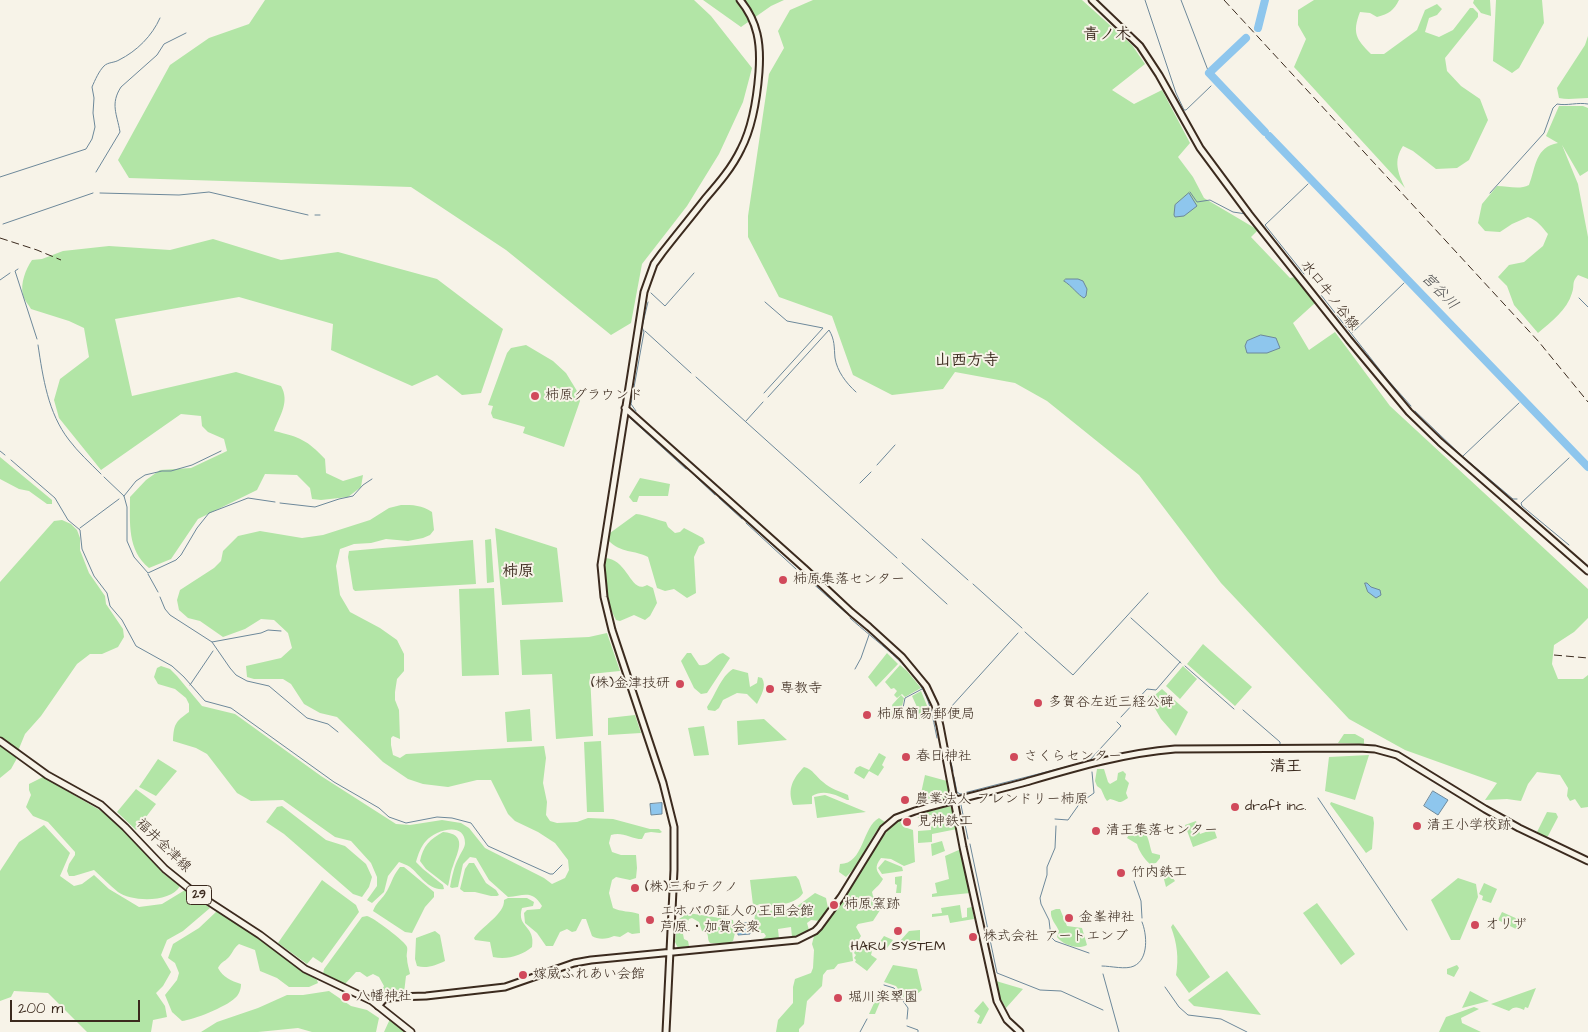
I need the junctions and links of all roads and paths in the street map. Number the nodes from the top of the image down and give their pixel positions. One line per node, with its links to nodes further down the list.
1 (740, 0): 3 (street)
2 (1092, 0): 4 (street, 水口牛ノ谷線)
3 (625, 408): 6 (street); 8 (street)
4 (1588, 570)
5 (0, 741): 9 (main road, 福井金津線 / 29)
6 (954, 800): 7 (street); 8 (street); 12 (street)
7 (1588, 861)
8 (668, 952): 9 (street); 11 (street)
9 (378, 1006): 10 (main road, 福井金津線 / 29)
10 (411, 1032)
11 (666, 1032)
12 (1020, 1032)

